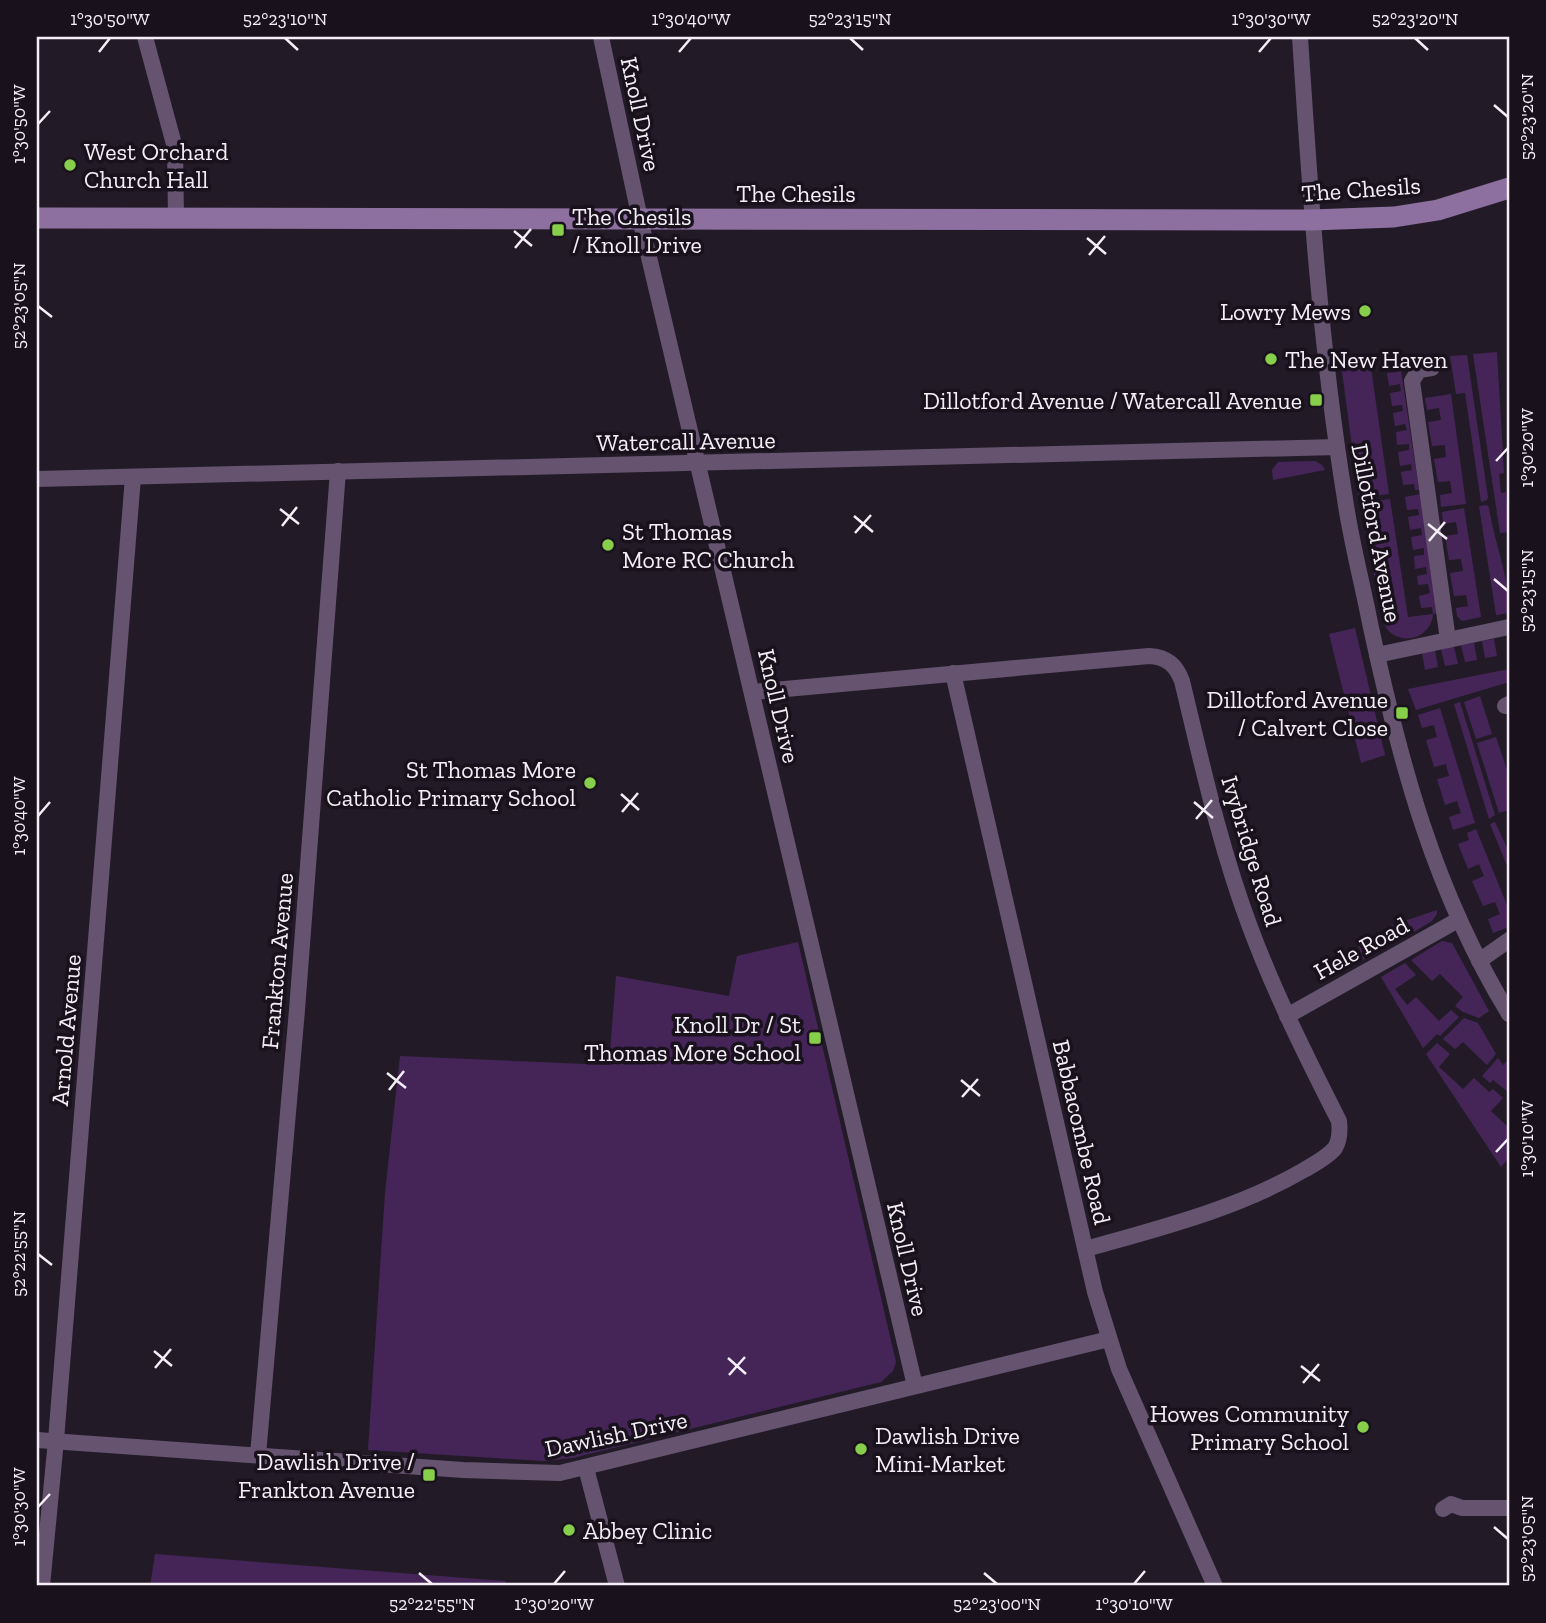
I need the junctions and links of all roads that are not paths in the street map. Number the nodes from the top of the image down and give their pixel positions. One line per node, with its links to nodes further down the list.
1 (145, 37): 6 (street)
2 (601, 37): 7 (street, Knoll Drive)
3 (1300, 37): 8 (street, Dillotford Avenue)
4 (1509, 188): 8 (street, The Chesils)
5 (37, 218): 6 (street, The Chesils)
6 (176, 218): 7 (street, The Chesils)
7 (640, 219): 8 (street, The Chesils); 11 (street, Knoll Drive)
8 (1312, 220): 10 (street, Dillotford Avenue)
9 (1432, 368): 16 (street)
10 (1337, 447): 11 (street, Watercall Avenue); 17 (street, Dillotford Avenue)
11 (699, 463): 12 (street, Watercall Avenue); 19 (street, Knoll Drive)
12 (338, 471): 13 (street, Watercall Avenue); 30 (street, Frankton Avenue)
13 (133, 477): 14 (street, Watercall Avenue); 29 (street, Arnold Avenue)
14 (37, 479)
15 (1509, 626): 16 (street)
16 (1448, 640): 17 (street)
17 (1377, 655): 20 (street, Dillotford Avenue)
18 (953, 673): 19 (street, Ivybridge Road); 24 (street, Ivybridge Road); 25 (street, Babbacombe Road)
19 (752, 692): 27 (street, Knoll Drive)
20 (1458, 920): 22 (street, Dillotford Avenue); 24 (street, Hele Road)
21 (1509, 940): 22 (street)
22 (1479, 961): 23 (street, Dillotford Avenue)
23 (1509, 1014)
24 (1287, 1017): 25 (street, Ivybridge Road)
25 (1086, 1250): 26 (street, Babbacombe Road)
26 (1109, 1339): 27 (street, Dawlish Drive); 36 (street, Babbacombe Road)
27 (915, 1386): 31 (street, Dawlish Drive)
28 (37, 1440): 29 (street, Dawlish Drive)
29 (56, 1440): 30 (street, Dawlish Drive); 34 (street, Arnold Avenue)
30 (258, 1455): 31 (street, Dawlish Drive)
31 (586, 1468): 35 (street)
32 (1443, 1508): 33 (street)
33 (1509, 1508)
34 (41, 1586)
35 (617, 1586)
36 (1215, 1586)

